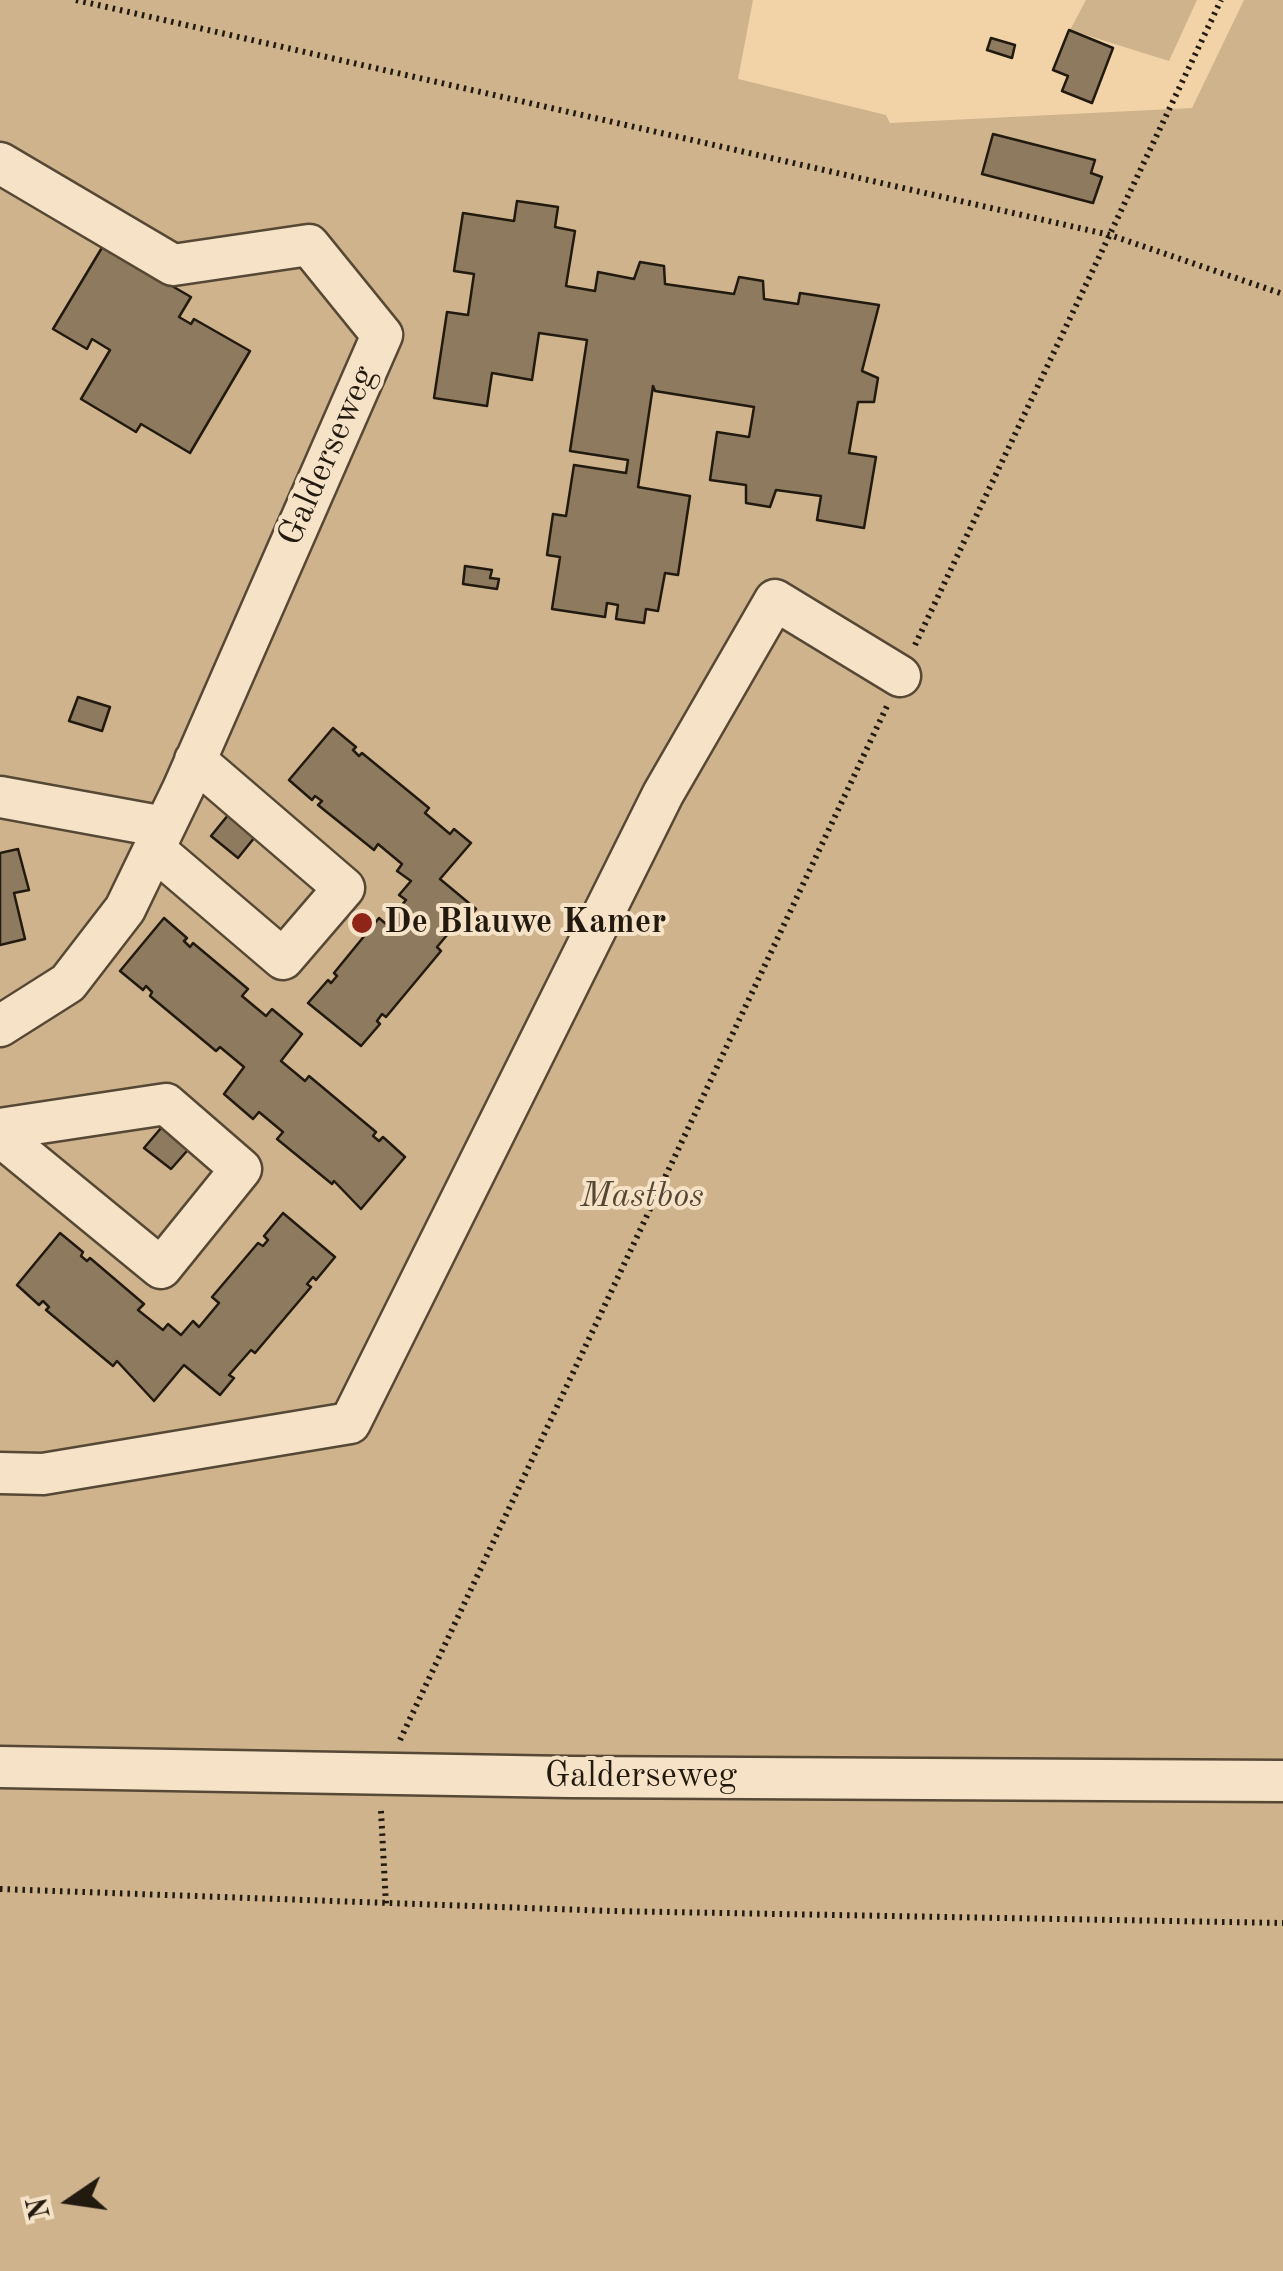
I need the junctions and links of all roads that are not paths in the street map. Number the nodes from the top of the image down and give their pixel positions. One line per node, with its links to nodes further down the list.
1 (0, 163): 3 (street, Galderseweg)
2 (900, 676): 8 (street)
3 (195, 760): 5 (street, Galderseweg); 5 (street)
4 (0, 798): 5 (street)
5 (159, 838): 6 (street, Galderseweg)
6 (0, 1026)
7 (0, 1132): 7 (street)
8 (0, 1472)
9 (0, 1768): 10 (street, Galderseweg)
10 (1283, 1781)

